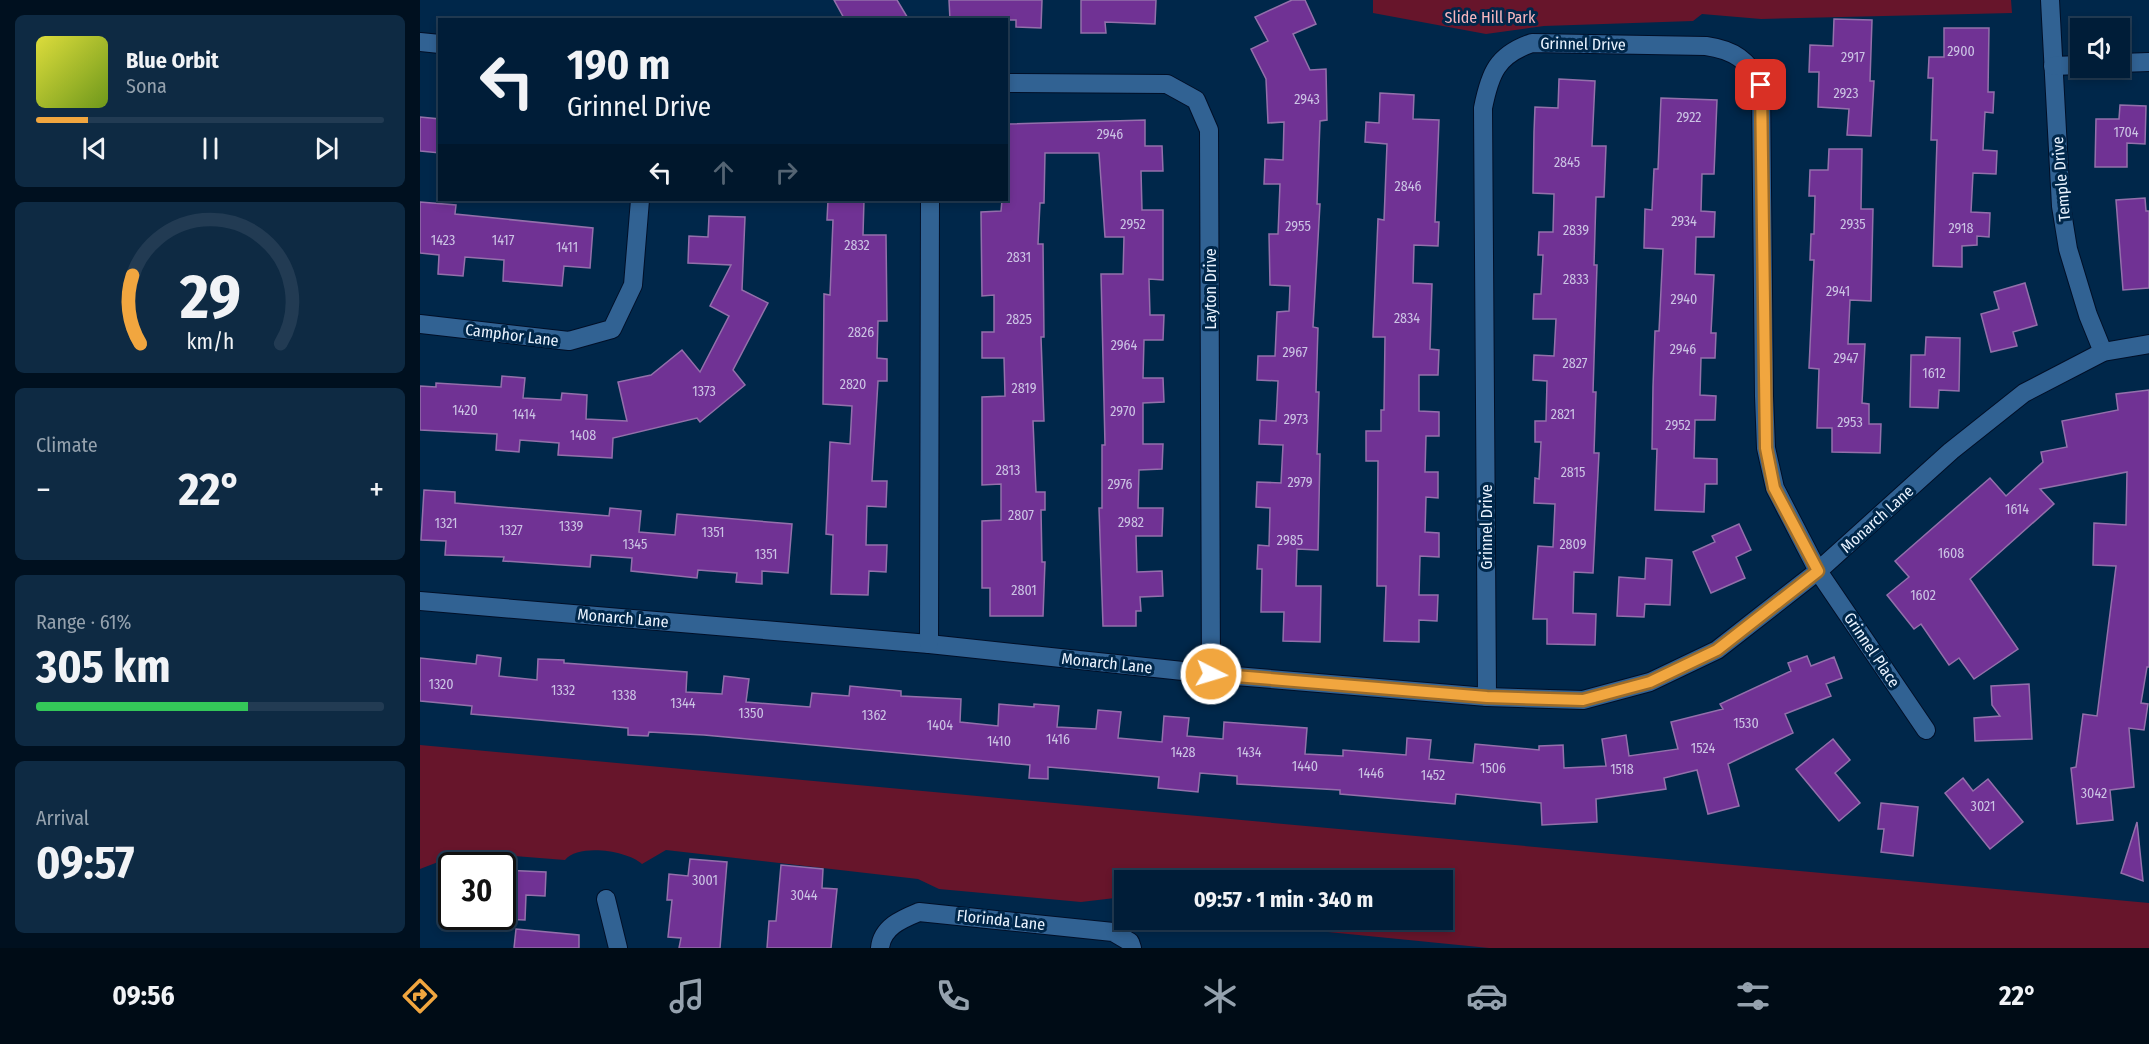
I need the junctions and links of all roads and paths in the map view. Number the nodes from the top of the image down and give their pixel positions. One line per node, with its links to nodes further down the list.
1 (2050, 0): 7 (street, Temple Drive)
2 (420, 42): 3 (street)
3 (438, 44)
4 (2149, 62): 5 (street)
5 (2130, 63)
6 (2070, 65): 7 (street)
7 (2053, 66): 13 (street, Temple Drive)
8 (1008, 83): 17 (street, Layton Drive)
9 (640, 201): 11 (street, Camphor Lane)
10 (930, 201): 16 (street)
11 (420, 324)
12 (2149, 344): 13 (street, Monarch Lane)
13 (2103, 352): 14 (street, Monarch Lane)
14 (1818, 571): 18 (street, Monarch Lane); 18 (street, Grinnel Drive); 19 (street, Grinnel Place)
15 (420, 601): 16 (street, Monarch Lane)
16 (929, 644): 17 (street, Monarch Lane)
17 (1211, 674): 18 (street, Monarch Lane)
18 (1487, 697)
19 (1926, 730)
20 (606, 899): 21 (street)
21 (618, 948)
22 (880, 948): 23 (street, Florinda Lane)
23 (1132, 948)

